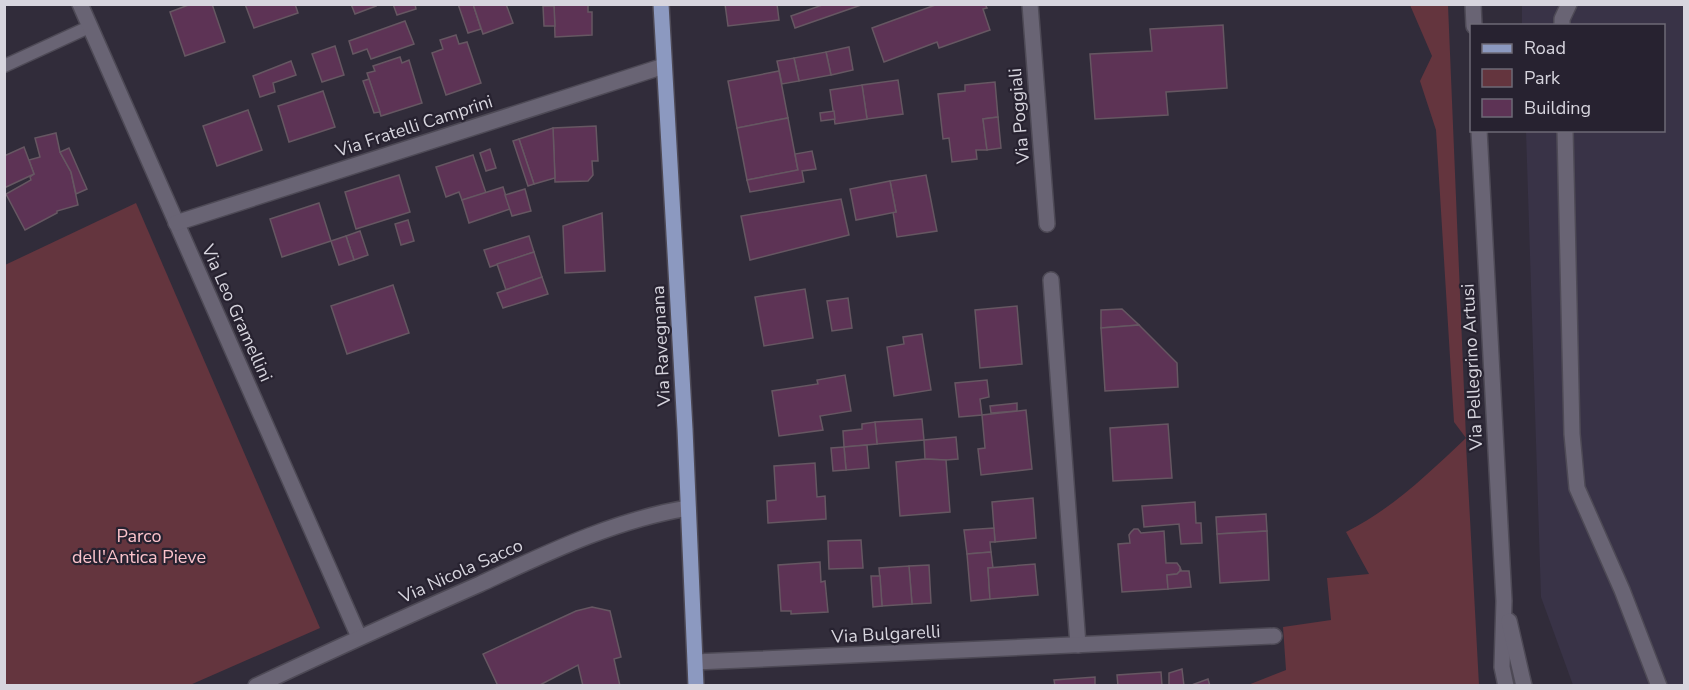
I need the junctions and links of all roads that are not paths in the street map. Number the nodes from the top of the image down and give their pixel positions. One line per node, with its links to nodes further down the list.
1 (80, 4): 8 (street, Via Leo Gramellini)
2 (661, 4): 10 (main road, Via Ravegnana)
3 (1030, 4): 14 (street, Via Poggiali)
4 (1473, 4): 6 (street)
5 (1569, 4): 7 (street)
6 (1474, 24)
7 (1562, 24)
8 (89, 27): 9 (lane); 13 (street, Via Leo Gramellini)
9 (4, 66)
10 (664, 66): 13 (street, Via Fratelli Camprini); 16 (main road, Via Ravegnana)
11 (1479, 132): 17 (street, Via Pellegrino Artusi)
12 (1565, 132): 26 (street)
13 (176, 223): 19 (street, Via Leo Gramellini)
14 (1047, 224)
15 (1051, 280): 20 (street)
16 (688, 508): 19 (street, Via Nicola Sacco); 21 (main road, Via Ravegnana)
17 (1504, 601): 24 (street); 25 (street)
18 (1274, 636): 20 (street, Via Bulgarelli)
19 (359, 637): 22 (street, Via Nicola Sacco)
20 (1078, 645): 21 (street, Via Bulgarelli)
21 (695, 662): 23 (main road, Via Ravegnana)
22 (256, 686)
23 (696, 686)
24 (1506, 686)
25 (1524, 686)
26 (1659, 686)

